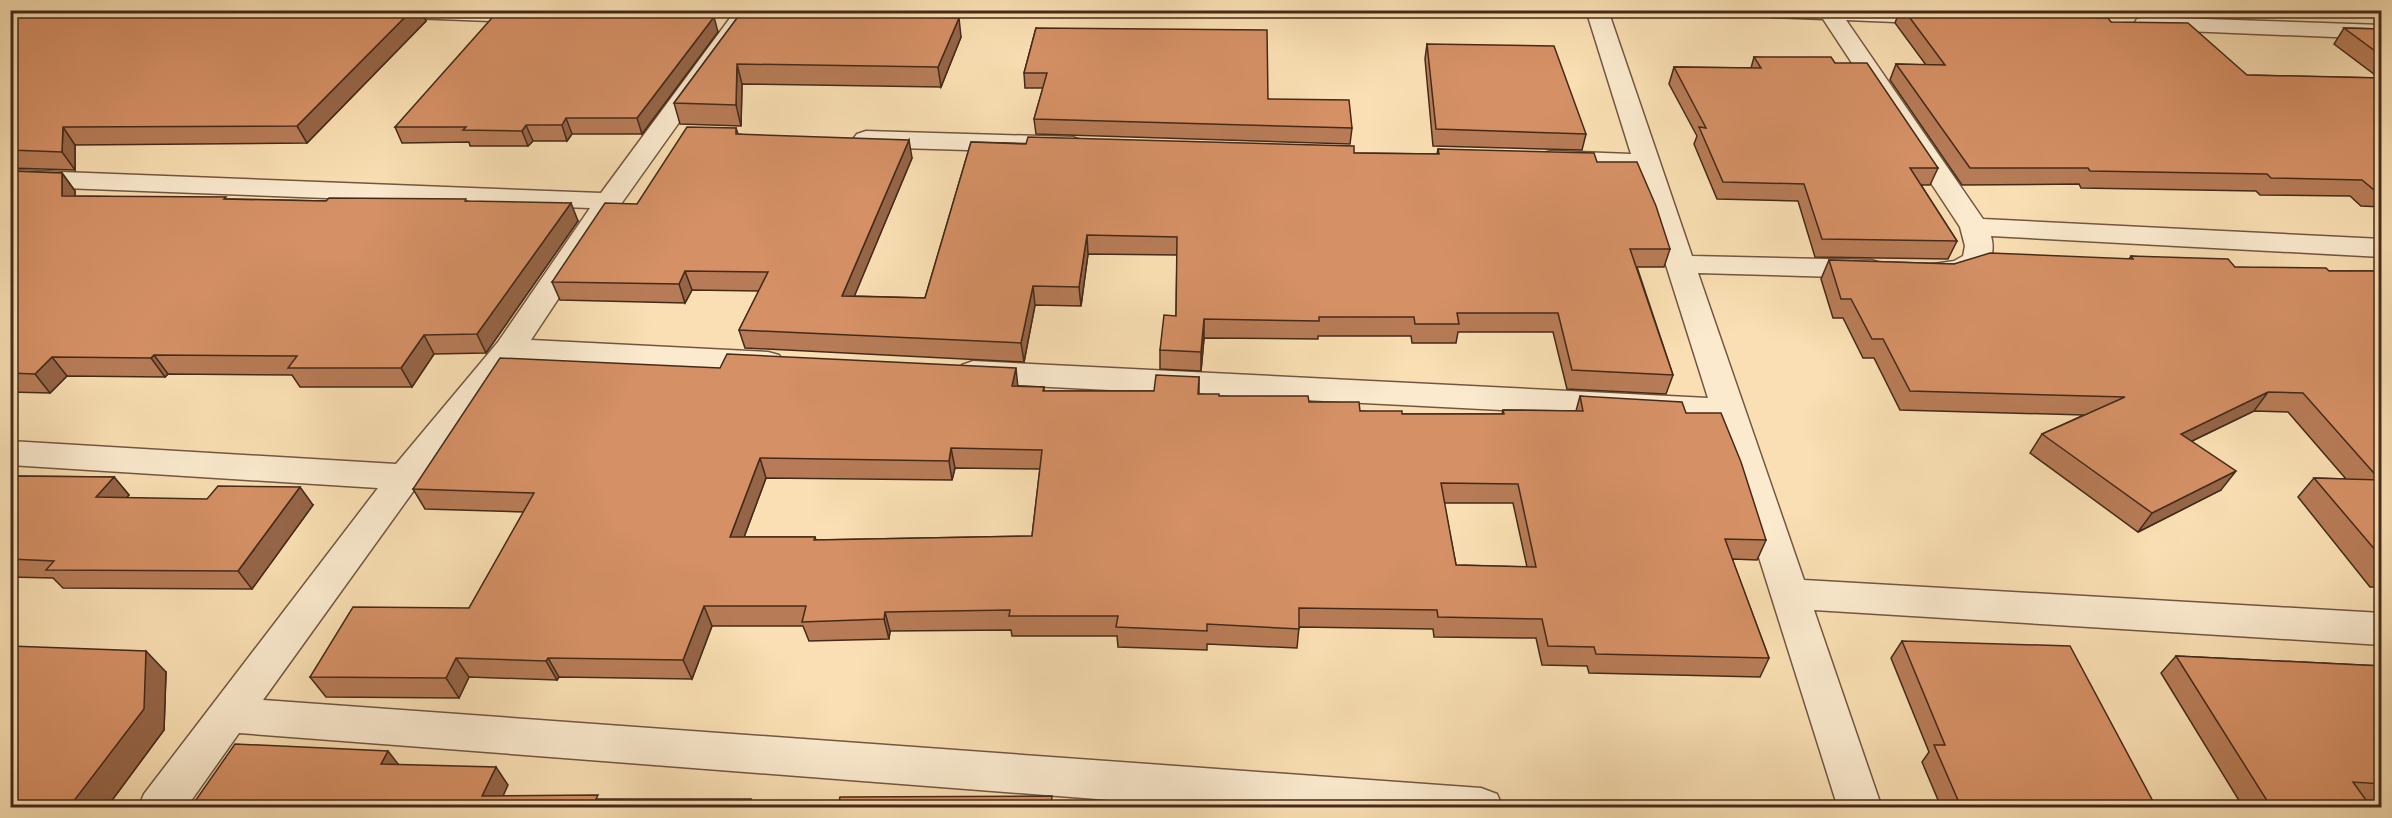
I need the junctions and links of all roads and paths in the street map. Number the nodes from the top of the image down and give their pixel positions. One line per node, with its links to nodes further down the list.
1 (385, 10): 5 (street)
2 (1597, 10): 13 (street)
3 (1771, 10): 4 (street)
4 (1829, 12): 6 (street); 16 (street)
5 (561, 17)
6 (1959, 17)
7 (733, 19): 15 (street)
8 (2123, 23): 9 (street)
9 (2382, 32)
10 (838, 138): 11 (street)
11 (1100, 146)
12 (1528, 158): 13 (street)
13 (1647, 162): 18 (street)
14 (10, 178): 15 (street)
15 (609, 201): 19 (street)
16 (1974, 227): 17 (street); 18 (street)
17 (2382, 248)
18 (1680, 264): 22 (street)
19 (509, 349): 20 (street); 24 (street)
20 (796, 364)
21 (940, 371): 22 (street)
22 (1728, 410): 25 (street)
23 (10, 453): 24 (street)
24 (405, 477): 27 (street)
25 (1789, 594): 26 (street); 30 (street)
26 (2382, 629)
27 (229, 715): 28 (street); 29 (street)
28 (160, 807)
29 (1481, 807)
30 (1860, 807)

